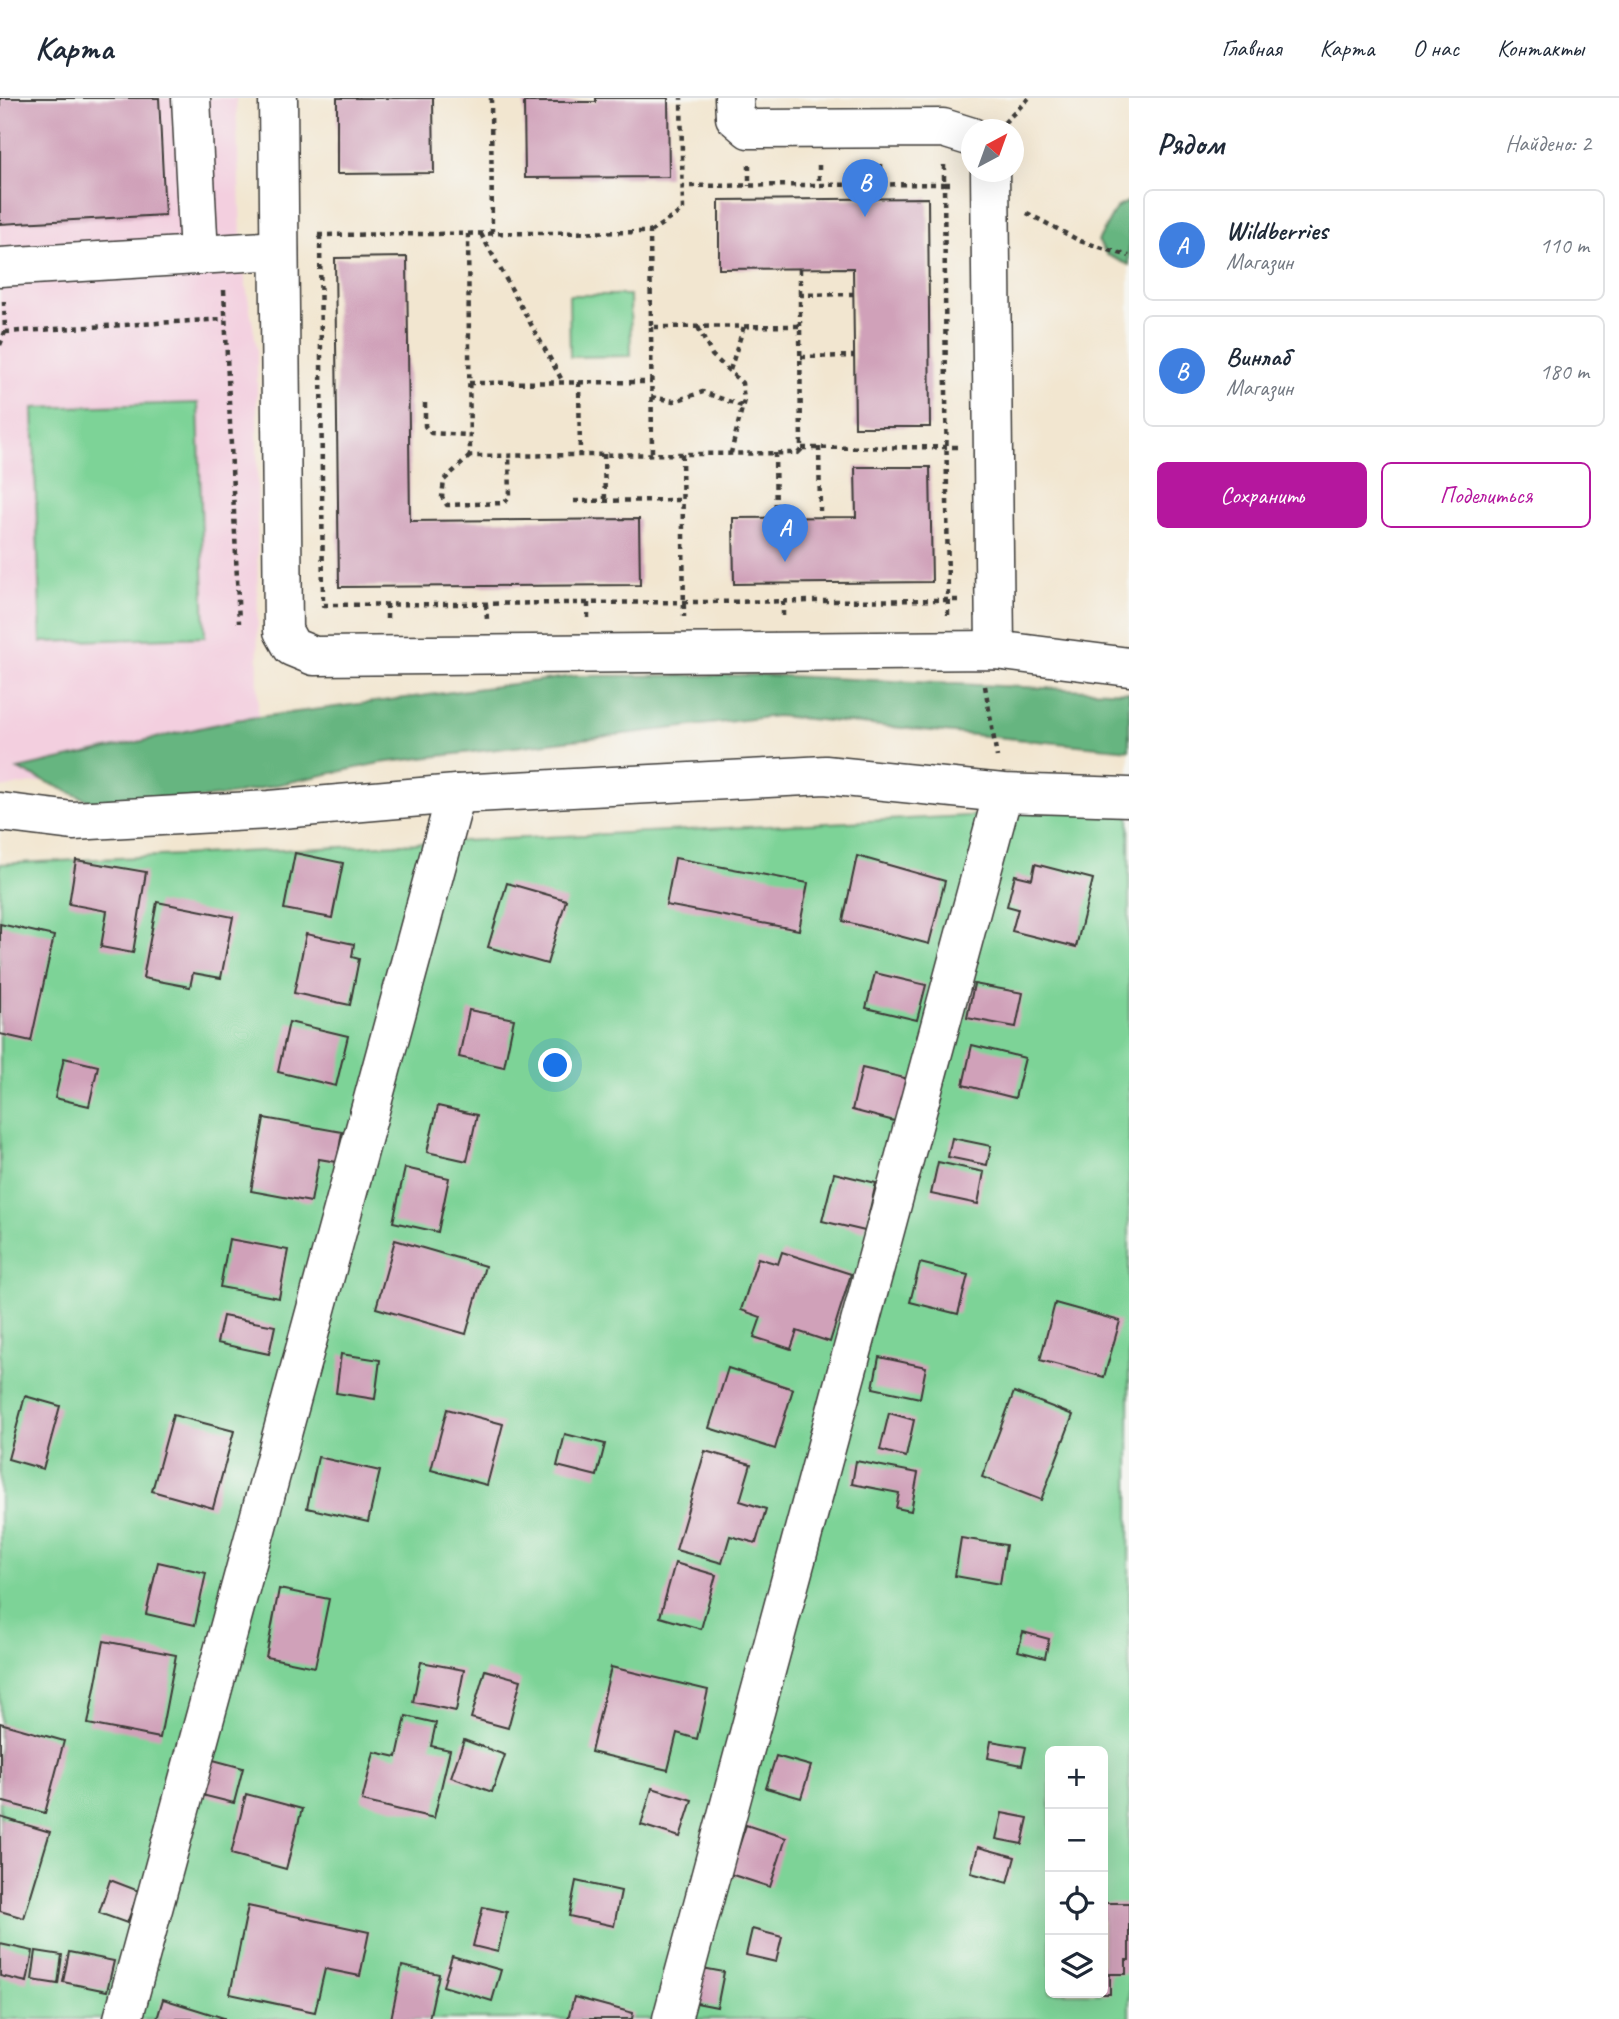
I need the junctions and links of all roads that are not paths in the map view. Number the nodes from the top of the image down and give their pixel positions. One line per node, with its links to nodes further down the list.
1 (191, 98): 7 (street)
2 (278, 98): 6 (street)
3 (734, 98): 4 (street)
4 (961, 133)
5 (990, 182): 9 (street)
6 (279, 250): 7 (street); 9 (street)
7 (211, 255): 8 (street)
8 (1, 267)
9 (987, 651): 10 (street)
10 (1129, 667)
11 (1003, 793): 12 (street); 13 (street); 16 (street)
12 (456, 794): 14 (street); 15 (street)
13 (1129, 797)
14 (0, 812)
15 (123, 2019)
16 (672, 2019)

